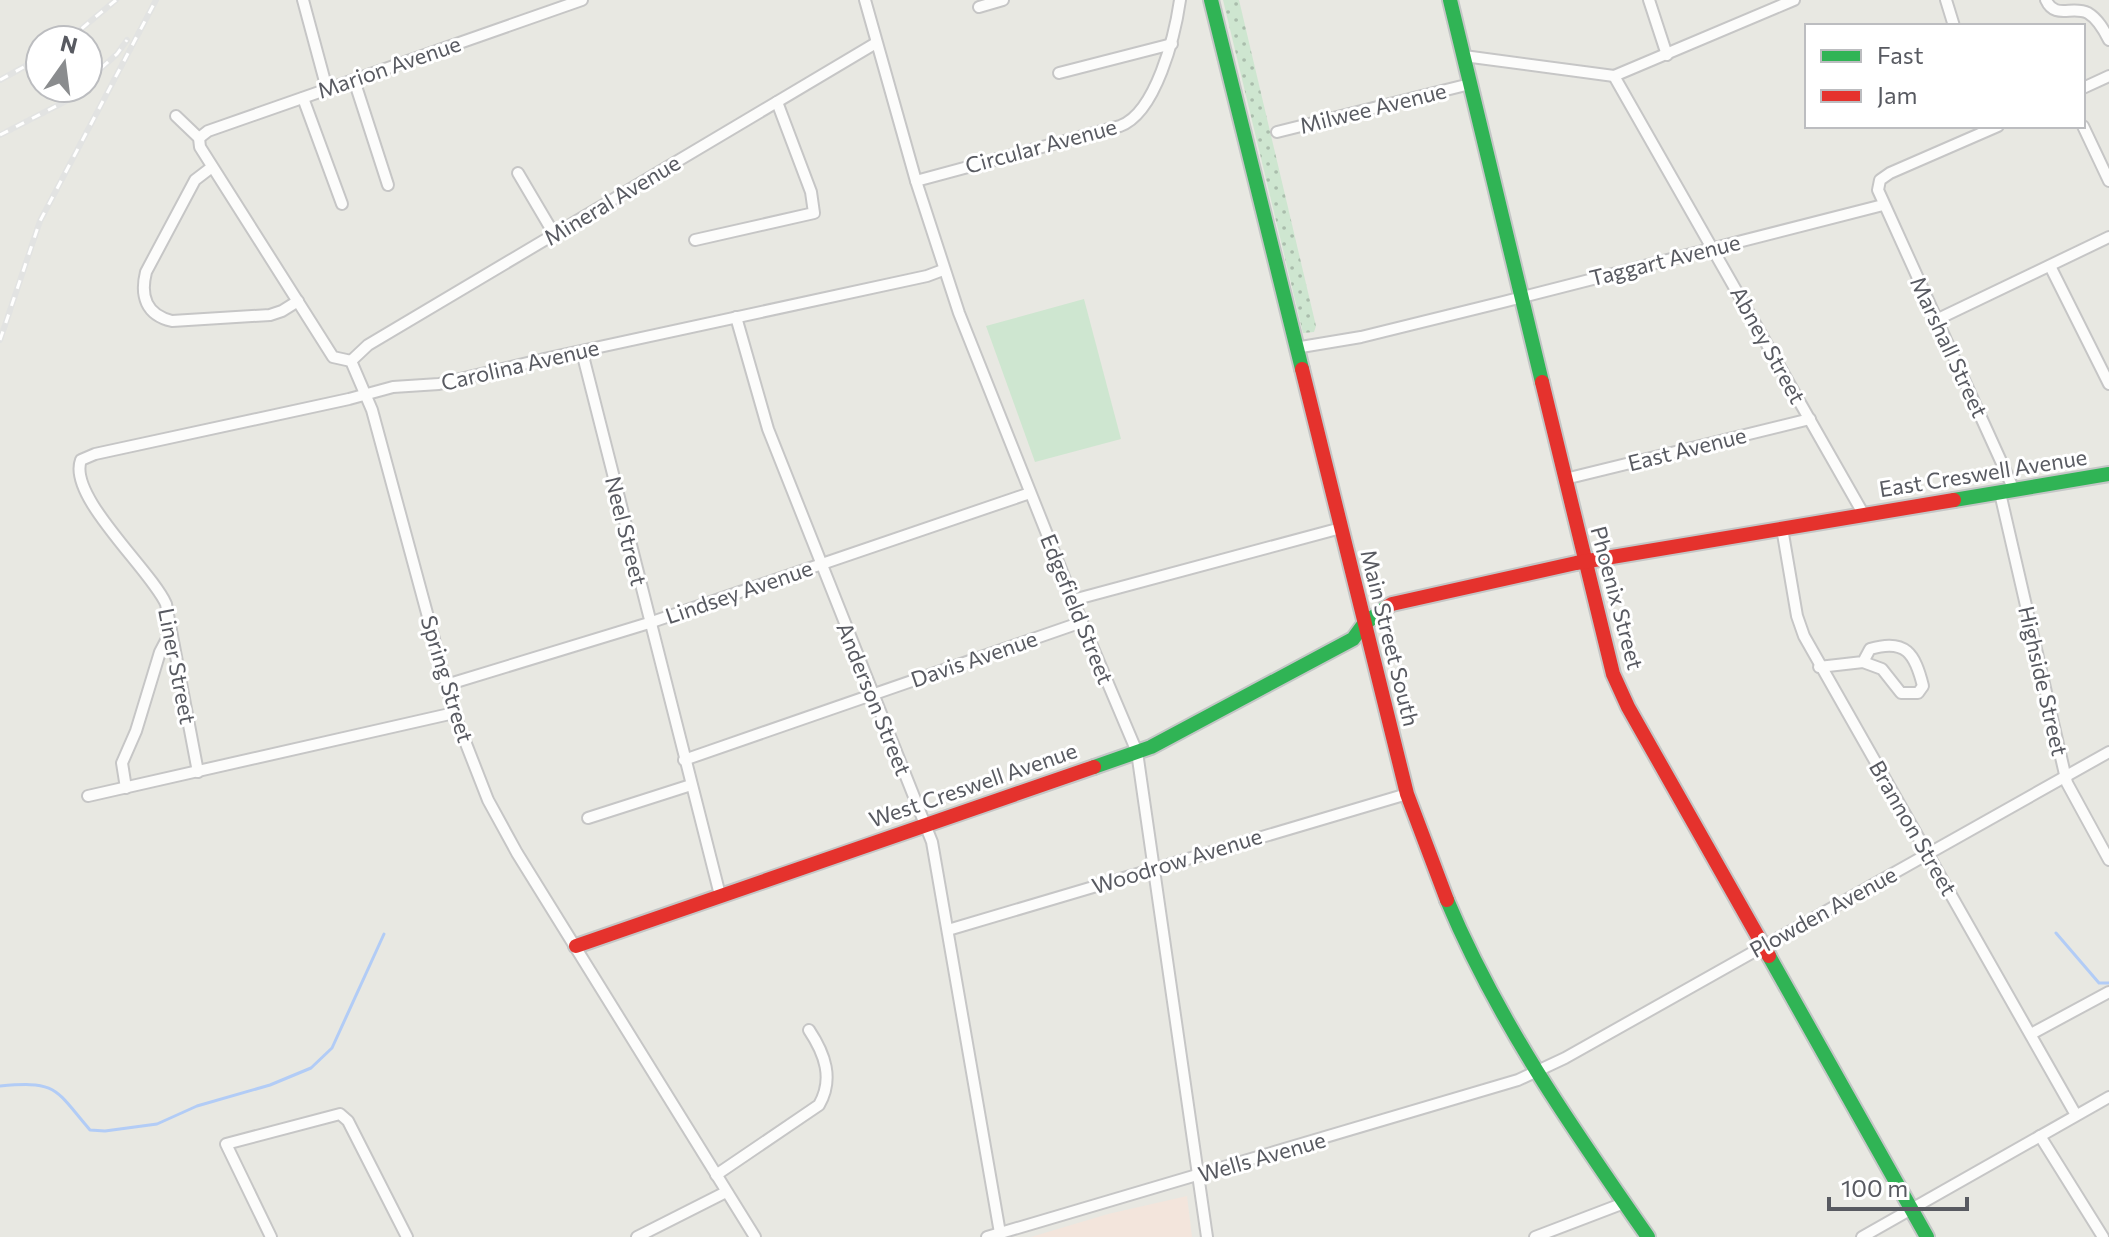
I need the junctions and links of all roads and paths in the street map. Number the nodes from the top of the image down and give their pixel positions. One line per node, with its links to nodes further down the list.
1 (303, 0): 26 (street)
2 (582, 0): 12 (street, Marion Avenue)
3 (865, 0): 16 (street, Edgefield Street)
4 (1003, 0): 13 (street)
5 (1180, 0): 17 (street, Circular Avenue)
6 (1211, 0): 51 (street, Main Street South)
7 (1450, 0): 19 (street, Phoenix Street)
8 (1649, 0): 18 (street)
9 (1794, 0): 18 (street)
10 (1946, 0): 14 (street)
11 (2046, 0): 15 (street)
12 (552, 5): 23 (street, Marion Avenue)
13 (979, 7)
14 (1953, 24)
15 (2109, 40)
16 (876, 43): 28 (street, Mineral Avenue); 36 (street, Edgefield Street)
17 (1172, 44): 20 (street); 36 (street, Circular Avenue)
18 (1667, 55): 21 (street)
19 (1464, 56): 21 (street, Milwee Avenue); 24 (street, Phoenix Street)
20 (1059, 73)
21 (1614, 76): 44 (street, Abney Street)
22 (2109, 76): 25 (street)
23 (354, 80): 26 (street, Marion Avenue); 38 (street)
24 (1470, 84): 32 (street, Milwee Avenue); 47 (street, Phoenix Street)
25 (2085, 87)
26 (327, 89): 27 (street, Marion Avenue)
27 (303, 98): 33 (street, Marion Avenue); 39 (street)
28 (777, 102): 41 (street, Mineral Avenue); 43 (street)
29 (176, 116): 33 (street, Spring Street)
30 (1990, 128): 40 (street)
31 (2084, 128): 37 (street)
32 (1277, 132)
33 (199, 138): 34 (street, Spring Street)
34 (212, 167): 48 (street, Spring Street); 48 (street)
35 (518, 173): 41 (street)
36 (916, 181): 46 (street, Edgefield Street)
37 (2109, 181)
38 (388, 185)
39 (342, 204)
40 (1883, 205): 44 (street, Taggart Avenue); 50 (street, Marshall Street)
41 (554, 234): 53 (street, Mineral Avenue)
42 (2109, 237): 45 (street)
43 (695, 240)
44 (1713, 249): 47 (street, Taggart Avenue); 56 (street, Abney Street)
45 (2050, 266): 50 (street); 54 (street)
46 (943, 270): 49 (street, Carolina Avenue); 62 (street, Edgefield Street)
47 (1521, 297): 51 (street, Taggart Avenue); 59 (street, Phoenix Street)
48 (298, 301): 53 (street, Spring Street)
49 (736, 317): 52 (street, Carolina Avenue); 67 (street, Anderson Street)
50 (1936, 320): 61 (street, Marshall Street)
51 (1295, 348): 64 (street, Main Street South)
52 (582, 352): 55 (street, Carolina Avenue); 70 (street, Neel Street)
53 (351, 361): 55 (street, Spring Street)
54 (2109, 384)
55 (366, 394): 57 (street, Carolina Avenue); 75 (street, Spring Street)
56 (1810, 419): 59 (street, East Avenue); 60 (street, Abney Street)
57 (95, 454): 72 (street, Liner Street)
58 (2109, 474): 61 (street, East Creswell Avenue)
59 (1565, 479): 66 (street, Phoenix Street)
60 (1850, 489): 63 (street, East Creswell Avenue)
61 (2007, 491): 63 (street, East Creswell Avenue); 82 (street, Highside Street)
62 (1030, 493): 67 (street, Lindsey Avenue); 68 (street, Edgefield Street)
63 (1864, 515): 65 (street, East Creswell Avenue)
64 (1341, 528): 68 (street); 71 (street, Main Street South)
65 (1782, 528): 66 (street, East Creswell Avenue); 74 (street, Brannon Street)
66 (1584, 561): 71 (street, East Creswell Avenue); 95 (street, Phoenix Street)
67 (820, 564): 70 (street, Lindsey Avenue); 76 (street, Anderson Street)
68 (1073, 600): 69 (street, Edgefield Street)
69 (1082, 622): 76 (street, Davis Avenue); 78 (street, Edgefield Street)
70 (649, 623): 75 (street, Lindsey Avenue); 80 (street, Neel Street)
71 (1364, 624): 78 (street, West Creswell Avenue); 85 (street, Main Street South)
72 (171, 631): 81 (street, Liner Street); 84 (street)
73 (1863, 662): 73 (street); 74 (street)
74 (1819, 667): 89 (street, Brannon Street)
75 (446, 685): 77 (street, Spring Street)
76 (872, 694): 80 (street, Davis Avenue); 88 (street, Anderson Street)
77 (454, 713): 81 (street); 94 (street, Spring Street)
78 (1137, 752): 88 (street, West Creswell Avenue); 91 (street, Edgefield Street)
79 (2109, 752): 82 (street, Plowden Avenue)
80 (684, 760): 83 (street, Neel Street)
81 (198, 772): 84 (street)
82 (2065, 776): 89 (street, Plowden Avenue); 90 (street, Highside Street)
83 (691, 785): 87 (street); 92 (street, Neel Street)
84 (126, 788): 86 (street)
85 (1407, 794): 91 (street, Woodrow Avenue); 99 (street, Main Street South)
86 (88, 796)
87 (588, 818)
88 (925, 825): 92 (street, West Creswell Avenue); 93 (street, Anderson Street)
89 (1928, 853): 95 (street, Plowden Avenue); 98 (street, Brannon Street)
90 (2109, 860)
91 (1154, 868): 93 (street, Woodrow Avenue); 104 (street, Edgefield Street)
92 (720, 895): 94 (street, West Creswell Avenue)
93 (948, 930): 108 (street, Anderson Street)
94 (576, 946): 103 (street, Spring Street)
95 (1762, 946): 99 (street, Plowden Avenue); 107 (street, Phoenix Street)
96 (2109, 992): 98 (street)
97 (809, 1030): 103 (street)
98 (2031, 1034): 101 (street, Brannon Street)
99 (1536, 1071): 104 (street, Wells Avenue); 106 (street, Main Street South)
100 (2109, 1097): 101 (street)
101 (2076, 1115): 102 (street)
102 (2040, 1136): 107 (street); 119 (street)
103 (716, 1175): 105 (street, Spring Street)
104 (1198, 1176): 108 (street, Wells Avenue); 114 (street, Edgefield Street)
105 (726, 1192): 111 (street); 112 (street, Spring Street)
106 (1624, 1203): 115 (street); 116 (street, Main Street South)
107 (1912, 1209): 117 (street); 118 (street, Phoenix Street)
108 (1000, 1233): 113 (street, Wells Avenue)
109 (271, 1237): 110 (street)
110 (407, 1237)
111 (637, 1237)
112 (755, 1237)
113 (987, 1237)
114 (1207, 1237)
115 (1535, 1237)
116 (1648, 1237)
117 (1862, 1237)
118 (1927, 1237)
119 (2103, 1237)

